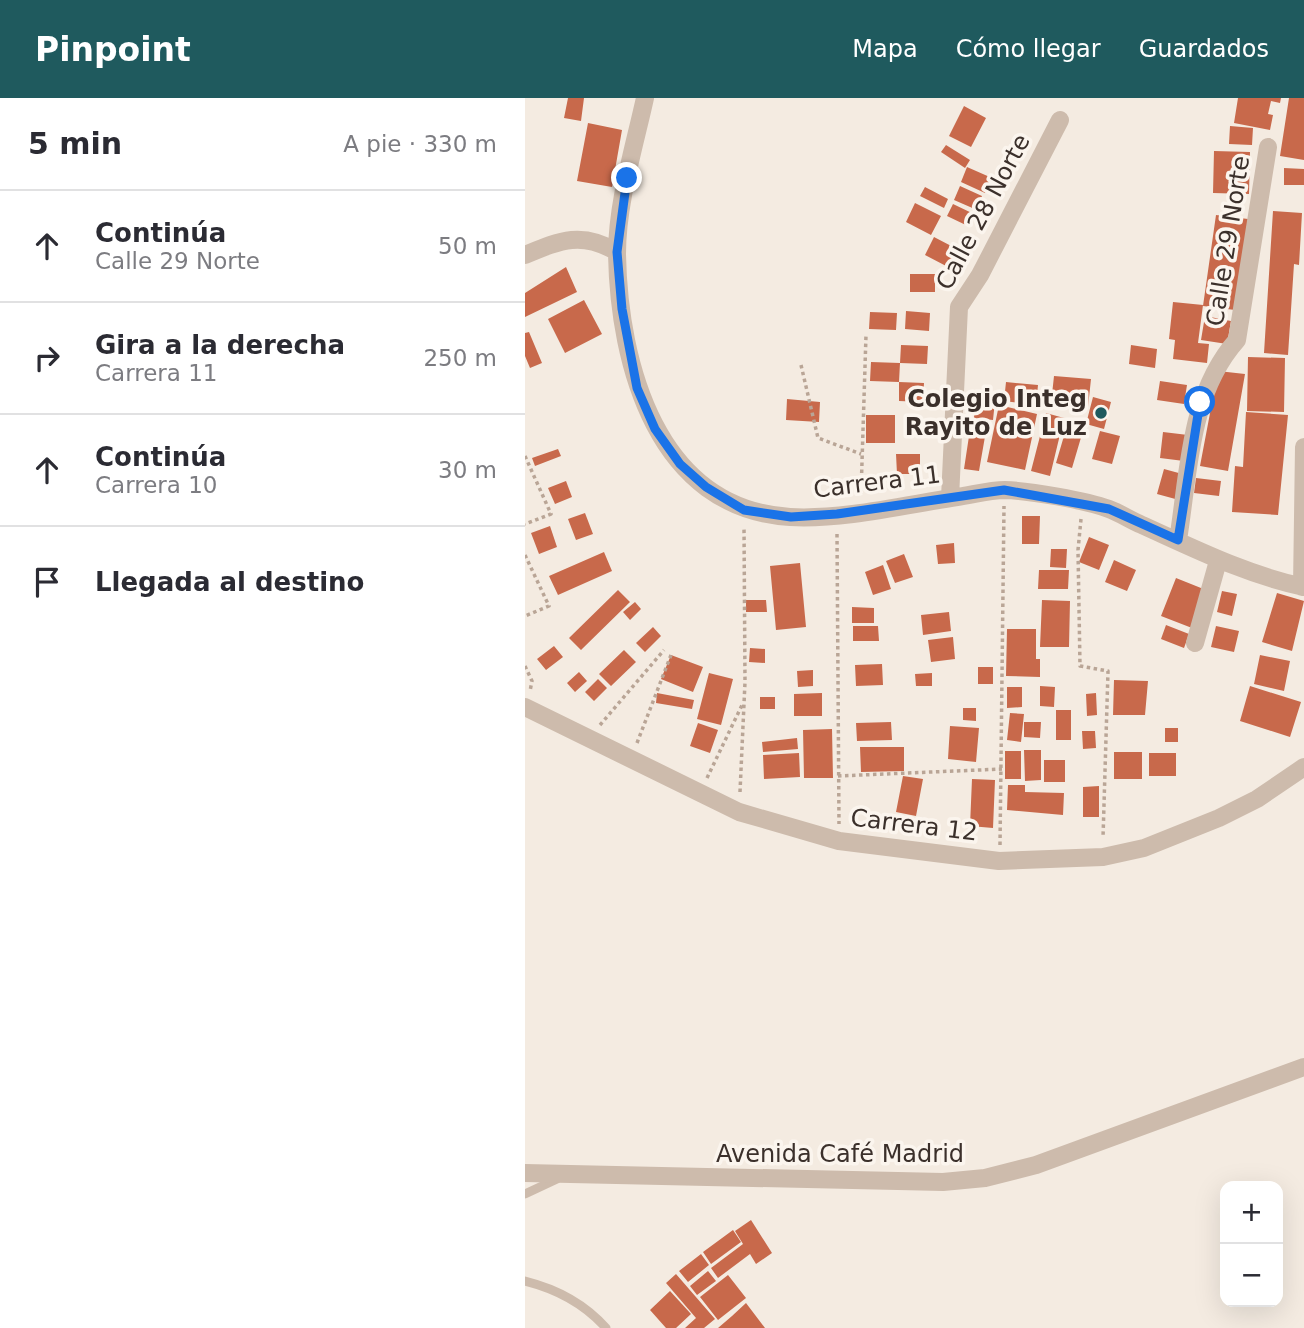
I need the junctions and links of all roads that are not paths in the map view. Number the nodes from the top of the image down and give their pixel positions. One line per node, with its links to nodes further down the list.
1 (645, 98): 4 (street, Carrera 11)
2 (1060, 120): 7 (street, Calle 28 Norte)
3 (1268, 147): 8 (street, Calle 29 Norte)
4 (617, 252): 5 (street); 7 (street, Carrera 11)
5 (525, 255)
6 (1304, 447): 10 (street)
7 (950, 498): 8 (street, Carrera 11)
8 (1178, 540): 9 (street, Carrera 11)
9 (1218, 561): 10 (street, Carrera 11); 11 (street)
10 (1303, 587)
11 (1195, 643)
12 (526, 707): 13 (street, Carrera 12)
13 (1304, 767)
14 (1304, 1067): 16 (street, Avenida Café Madrid)
15 (525, 1173): 16 (street, Avenida Café Madrid)
16 (565, 1176): 17 (lane)
17 (525, 1194)
18 (525, 1281): 19 (lane)
19 (606, 1328)

